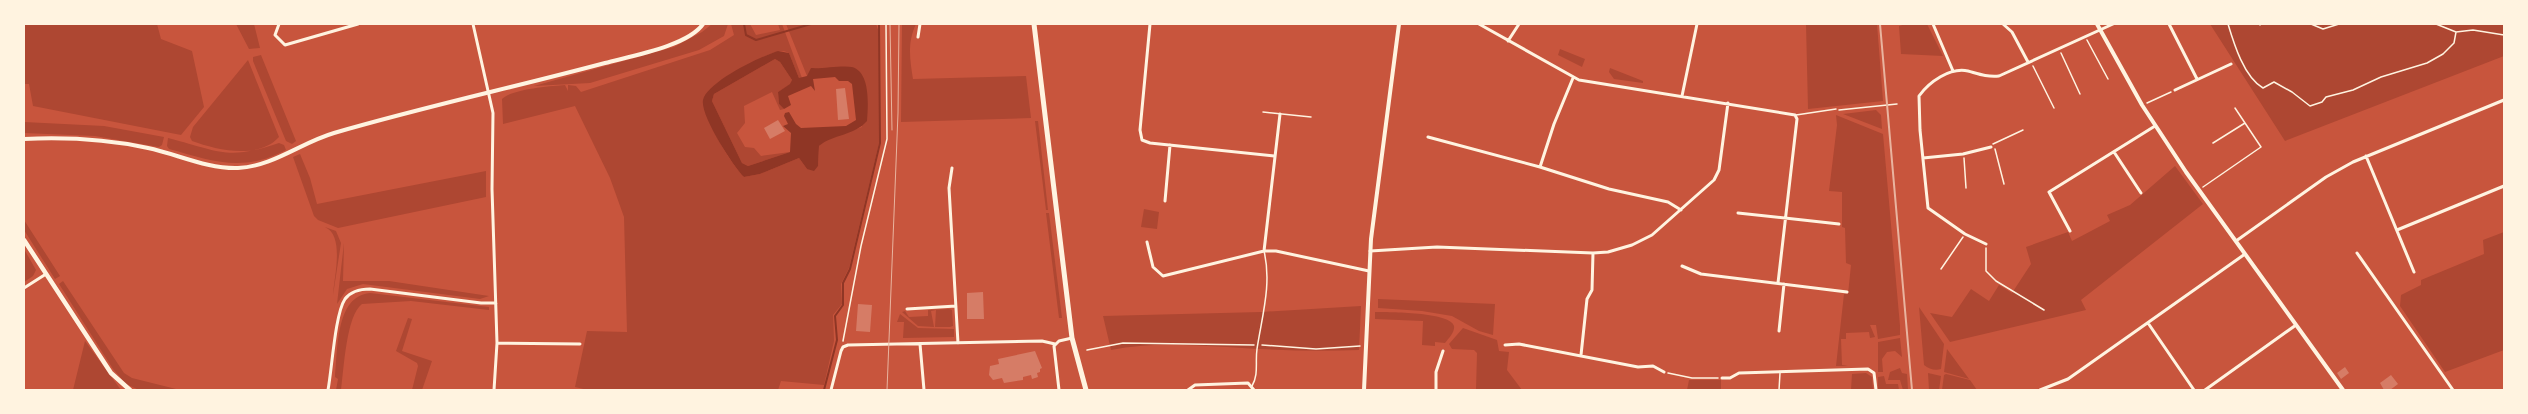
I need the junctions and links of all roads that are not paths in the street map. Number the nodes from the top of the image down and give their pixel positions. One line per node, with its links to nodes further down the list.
1 (278, 24): 2 (street)
2 (358, 24)
3 (473, 24): 26 (street)
4 (703, 24): 26 (street)
5 (920, 24): 18 (street)
6 (1034, 24): 78 (main road)
7 (1150, 24): 38 (street)
8 (1399, 24): 60 (street)
9 (1479, 24): 19 (street)
10 (1519, 24): 19 (street)
11 (1697, 24): 27 (street)
12 (1933, 24): 22 (street)
13 (2004, 24): 20 (street)
14 (2097, 24): 17 (street)
15 (2113, 24): 17 (street)
16 (2169, 24): 24 (street)
17 (2100, 30): 20 (street); 35 (street)
18 (918, 37)
19 (1508, 41): 23 (street)
20 (2029, 61): 22 (street)
21 (2231, 64): 24 (street)
22 (1953, 71): 43 (street)
23 (1573, 78): 27 (street); 44 (street)
24 (2197, 79): 25 (street)
25 (2175, 90)
26 (490, 93): 37 (street); 72 (street)
27 (1682, 96): 29 (street)
28 (2504, 100): 42 (street)
29 (1728, 104): 33 (street); 49 (street)
30 (1836, 109): 33 (lane)
31 (1263, 112): 32 (lane)
32 (1280, 114): 34 (lane); 41 (street)
33 (1795, 115): 51 (street)
34 (1311, 117)
35 (2156, 126): 40 (street); 56 (street)
36 (1428, 137): 44 (street)
37 (24, 139)
38 (1170, 145): 41 (street); 48 (street)
39 (1991, 147): 43 (street)
40 (2114, 152): 47 (street); 54 (street)
41 (1274, 156): 59 (street)
42 (2366, 156): 53 (street); 56 (street)
43 (1923, 158): 58 (street)
44 (1540, 166): 49 (street)
45 (952, 168): 73 (street)
46 (2504, 186): 53 (street)
47 (2141, 193)
48 (1165, 201)
49 (1681, 210): 61 (street)
50 (1738, 213): 51 (street)
51 (1785, 217): 52 (street); 68 (street)
52 (1839, 224)
53 (2397, 230): 66 (street)
54 (2070, 231)
55 (24, 240): 67 (main road)
56 (2236, 241): 63 (street)
57 (1147, 242): 59 (street)
58 (1986, 244)
59 (1264, 251): 65 (street); 90 (lane)
60 (1370, 251): 61 (street); 65 (street)
61 (1593, 253): 86 (street)
62 (2357, 253): 108 (street)
63 (2245, 254): 75 (street); 76 (street)
64 (1682, 266): 68 (street)
65 (1369, 271): 100 (street)
66 (2414, 272)
67 (46, 274): 70 (street); 91 (main road)
68 (1778, 283): 69 (street)
69 (1784, 284): 71 (street); 77 (street)
70 (24, 288)
71 (1847, 292)
72 (496, 303): 79 (street); 92 (street)
73 (956, 306): 74 (street); 80 (street)
74 (907, 309)
75 (2148, 323): 104 (street); 105 (street)
76 (2296, 326): 106 (street); 107 (street)
77 (1779, 331)
78 (1072, 338): 83 (street); 97 (main road)
79 (497, 343): 81 (street); 93 (street)
80 (958, 343): 82 (street); 83 (street)
81 (580, 344)
82 (920, 344): 94 (street); 95 (street)
83 (1055, 344): 96 (street)
84 (1505, 345): 86 (street)
85 (1443, 351): 101 (street)
86 (1581, 355): 87 (street)
87 (1664, 372)
88 (1780, 373): 89 (street); 102 (lane); 103 (street)
89 (1722, 378)
90 (1252, 386): 98 (street); 99 (street)
91 (130, 390)
92 (328, 390)
93 (494, 390)
94 (831, 390)
95 (924, 390)
96 (1059, 390)
97 (1086, 390)
98 (1188, 390)
99 (1254, 390)
100 (1364, 390)
101 (1436, 390)
102 (1779, 390)
103 (1876, 390)
104 (2040, 390)
105 (2194, 390)
106 (2204, 390)
107 (2342, 390)
108 (2454, 390)

